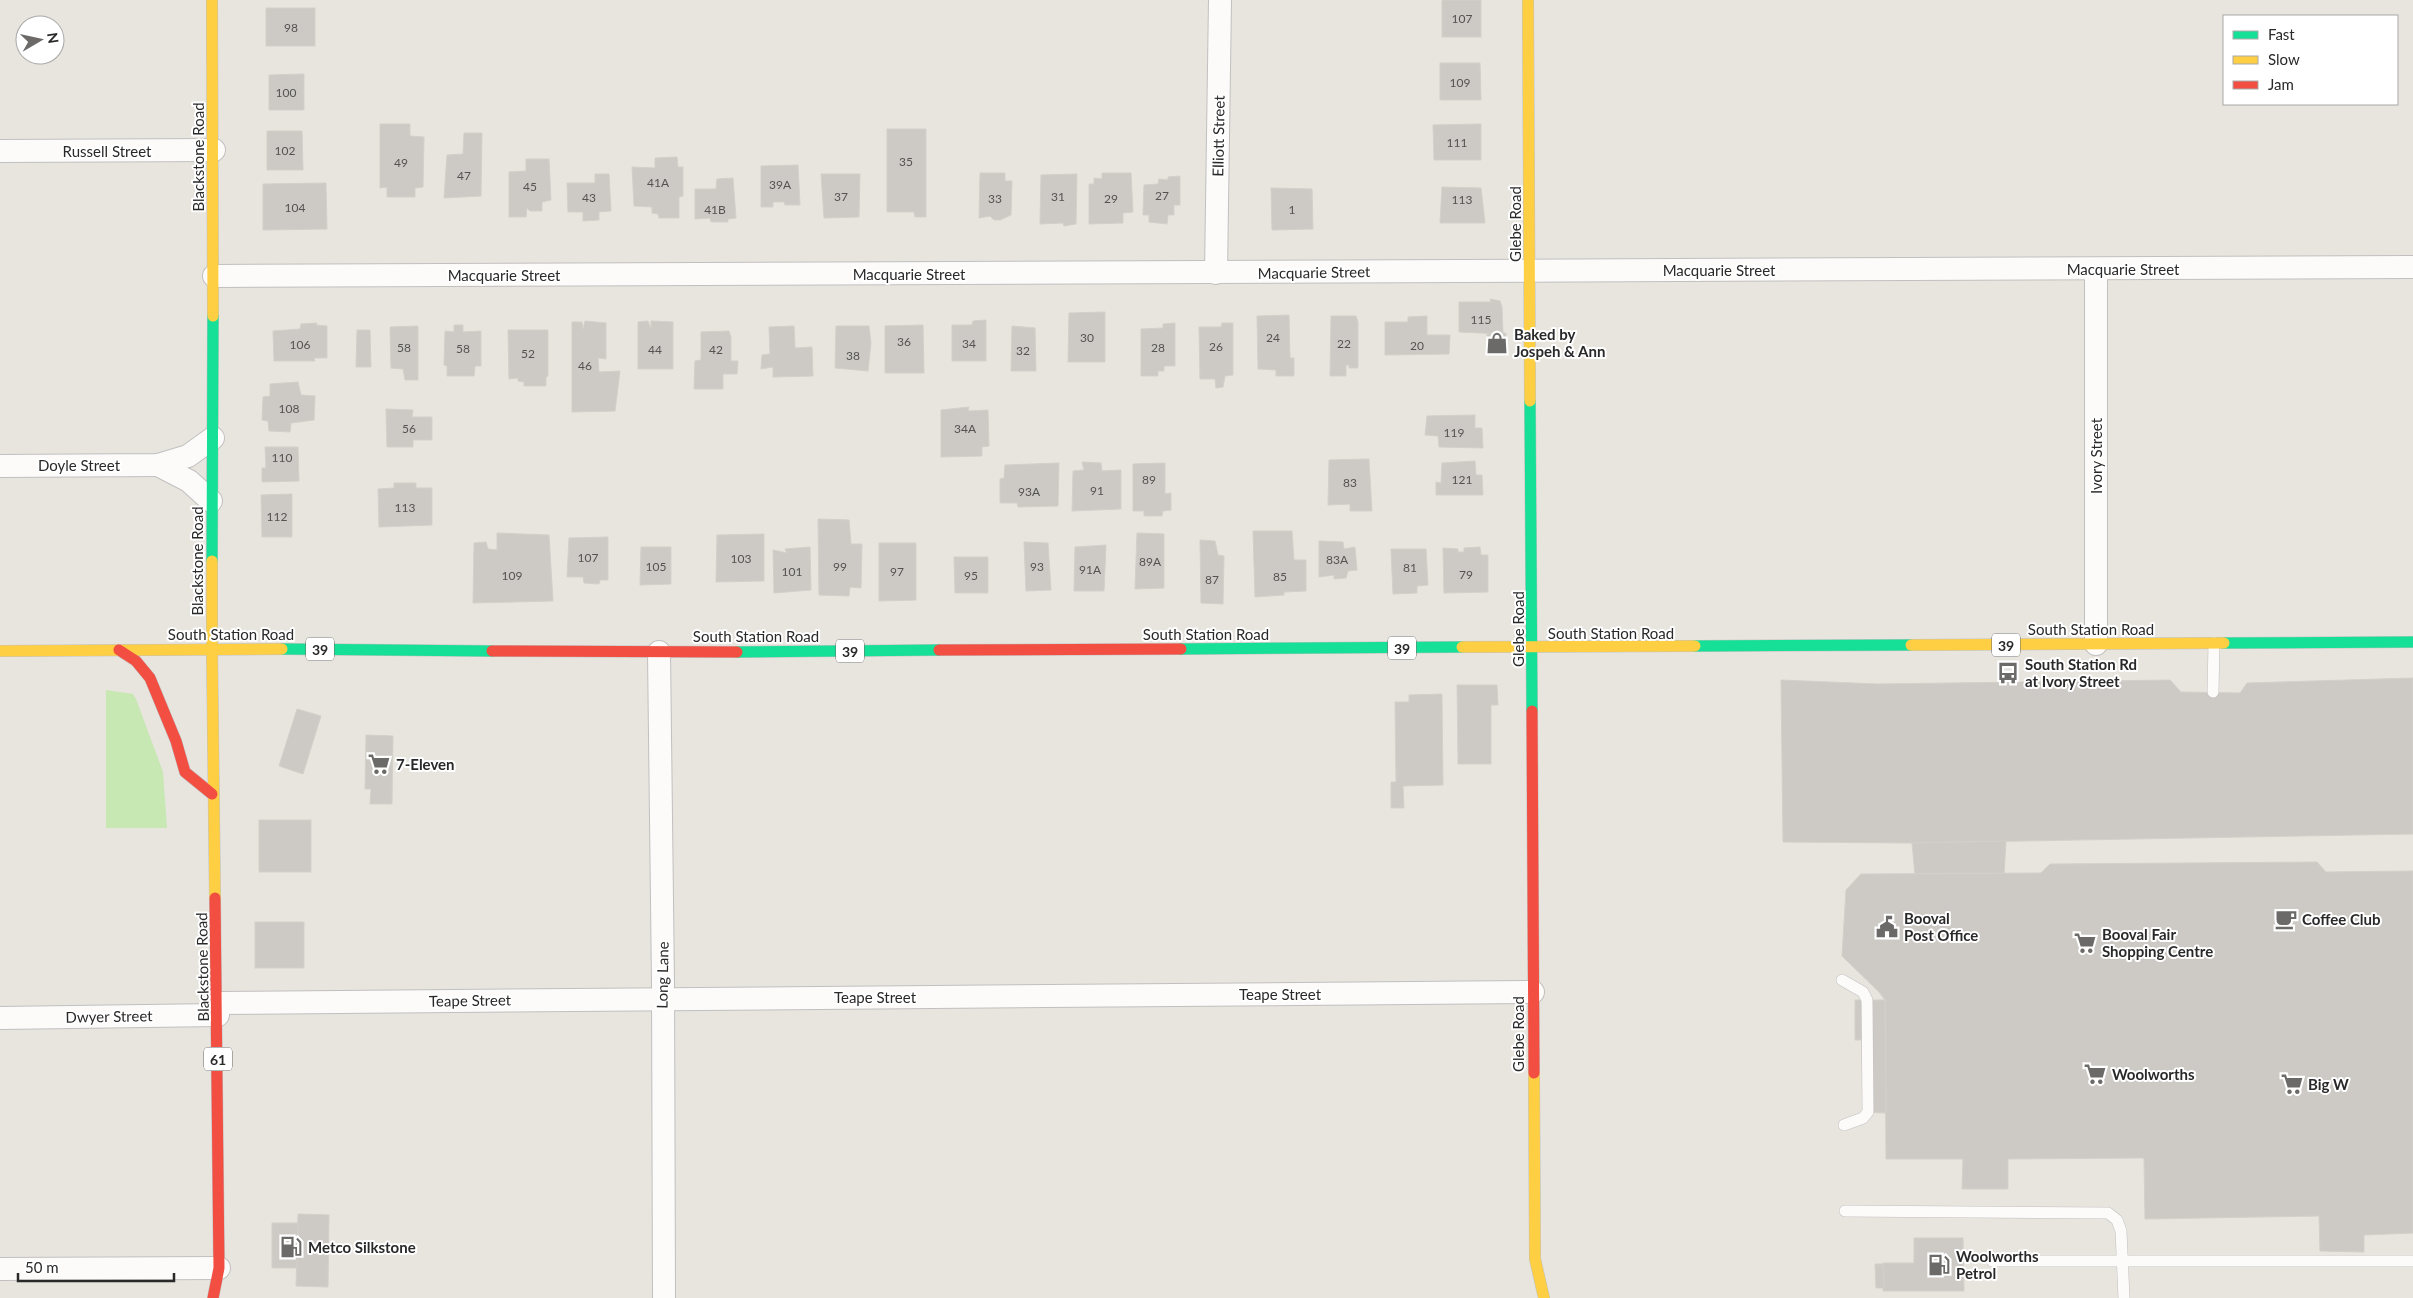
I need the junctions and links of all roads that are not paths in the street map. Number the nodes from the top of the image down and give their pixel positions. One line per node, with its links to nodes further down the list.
1 (212, 0): 4 (main road, Blackstone Road)
2 (1220, 0): 9 (street, Elliott Street)
3 (1528, 0): 8 (main road, Glebe Road)
4 (214, 150): 5 (street, Russell Street); 10 (main road, Blackstone Road)
5 (0, 151)
6 (2413, 267): 7 (street, Macquarie Street)
7 (2096, 269): 8 (street, Macquarie Street); 17 (street, Ivory Street)
8 (1530, 270): 9 (street, Macquarie Street); 18 (main road, Glebe Road)
9 (1216, 273): 10 (street, Macquarie Street)
10 (214, 276): 11 (main road, Blackstone Road)
11 (213, 438): 12 (street, Doyle Street); 14 (main road, Blackstone Road)
12 (158, 465): 13 (street, Doyle Street); 14 (street, Doyle Street)
13 (0, 466)
14 (211, 501): 19 (main road, Blackstone Road)
15 (2413, 642): 16 (main road, South Station Road / 39)
16 (2214, 643): 17 (main road, South Station Road / 39); 23 (lane)
17 (2096, 644): 18 (main road, South Station Road / 39)
18 (1533, 648): 22 (main road, South Station Road / 39); 26 (main road, Glebe Road)
19 (212, 649): 20 (main road, South Station Road / 39); 22 (main road, South Station Road / 39); 24 (main road, Blackstone Road / 61)
20 (119, 650): 21 (main road, South Station Road / 39); 24 (main road)
21 (0, 651)
22 (660, 652): 27 (street, Long Lane)
23 (2213, 692)
24 (212, 794): 28 (main road, Blackstone Road / 61)
25 (1842, 980): 30 (lane)
26 (1533, 992): 27 (street, Teape Street); 32 (main road, Glebe Road)
27 (663, 998): 28 (street, Teape Street); 41 (street, Long Lane)
28 (218, 1009): 29 (street, Dwyer Street); 37 (main road, Blackstone Road / 61)
29 (0, 1018)
30 (1844, 1125)
31 (1845, 1211): 33 (lane)
32 (1534, 1259): 38 (main road, Glebe Road); 42 (main road, Glebe Road)
33 (2123, 1259): 34 (lane); 35 (lane); 43 (lane)
34 (1992, 1261)
35 (2413, 1261)
36 (0, 1268): 37 (street)
37 (219, 1270): 39 (main road, Blackstone Road / 61); 40 (main road, Blackstone Road / 61)
38 (1529, 1282)
39 (213, 1298)
40 (225, 1298)
41 (664, 1298)
42 (1544, 1298)
43 (2124, 1298)

